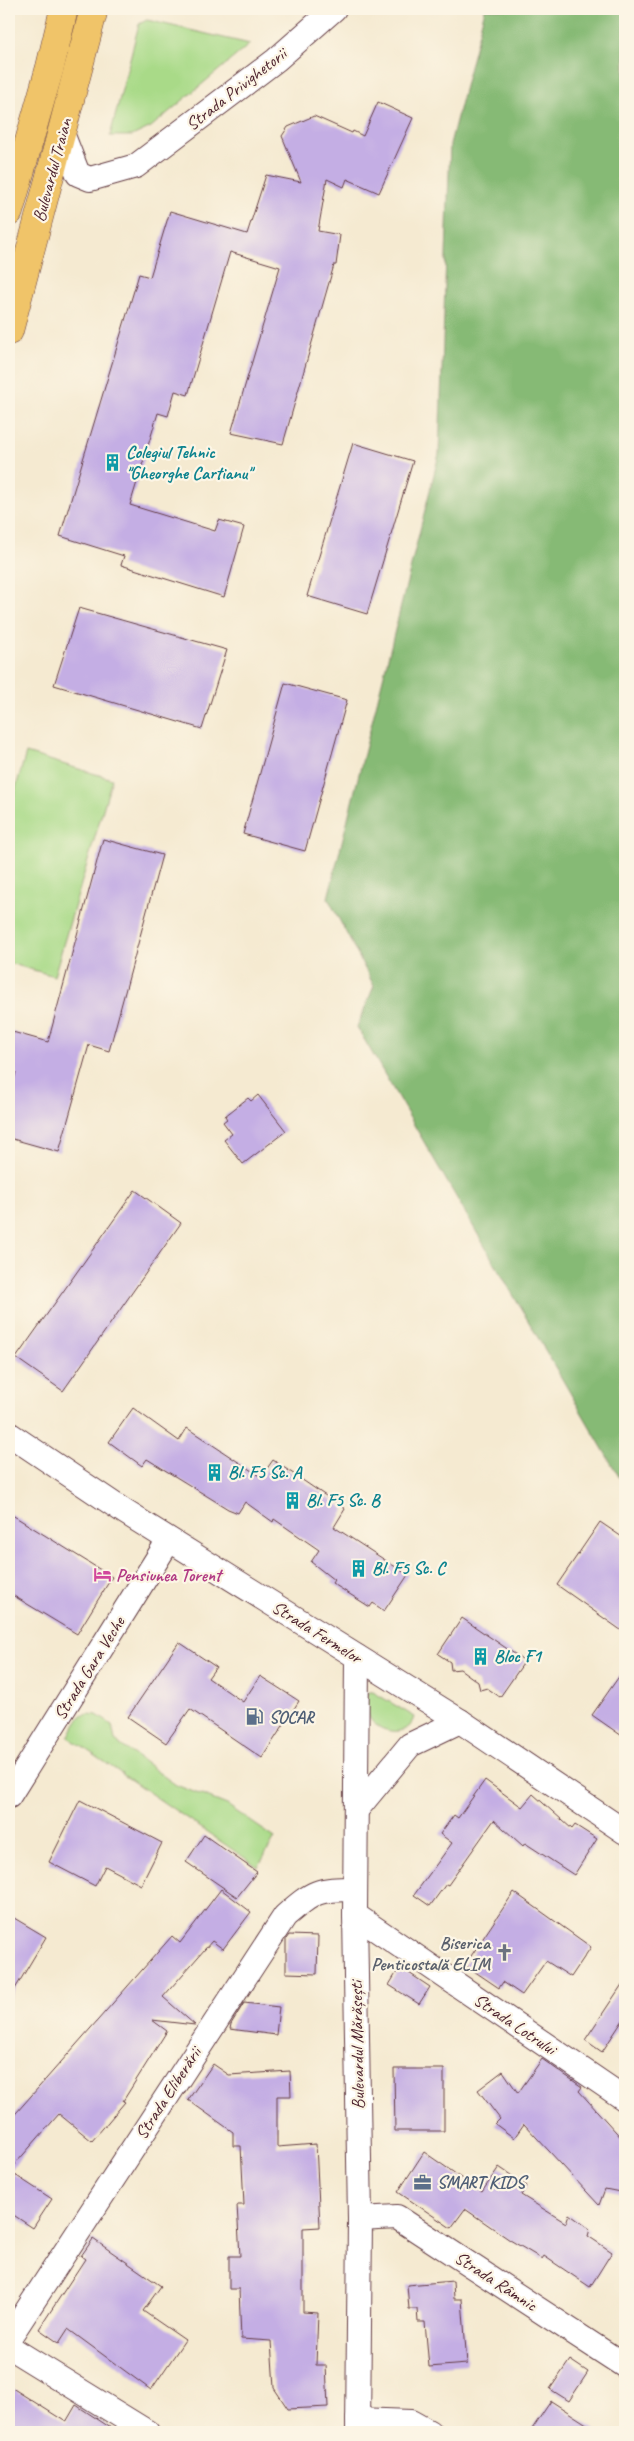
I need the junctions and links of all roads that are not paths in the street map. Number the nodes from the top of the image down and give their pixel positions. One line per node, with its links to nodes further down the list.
1 (64, 9): 5 (main road, Bulevardul Traian)
2 (94, 9): 4 (main road, Bulevardul Traian)
3 (334, 9): 4 (street, Strada Privighetorii)
4 (62, 133): 6 (main road, Bulevardul Traian)
5 (9, 212)
6 (9, 331)
7 (9, 1434): 8 (street, Strada Fermelor)
8 (168, 1540): 9 (street, Strada Fermelor); 11 (street, Strada Gara Veche)
9 (357, 1657): 10 (street, Strada Fermelor); 12 (street, Bulevardul Mărășești)
10 (460, 1722): 12 (street); 13 (street, Strada Fermelor)
11 (9, 1796)
12 (357, 1809): 14 (street, Bulevardul Mărășești)
13 (625, 1832)
14 (355, 1889): 15 (street, Bulevardul Mărășești); 18 (street, Strada Eliberării)
15 (355, 1914): 16 (street, Strada Lotrului); 17 (street, Bulevardul Mărășești)
16 (625, 2100)
17 (360, 2219): 20 (street, Strada Râmnic); 21 (street, Bulevardul Mărășești)
18 (9, 2338)
19 (9, 2348): 22 (street)
20 (625, 2366)
21 (358, 2426): 23 (street)
22 (147, 2432)
23 (429, 2432)

